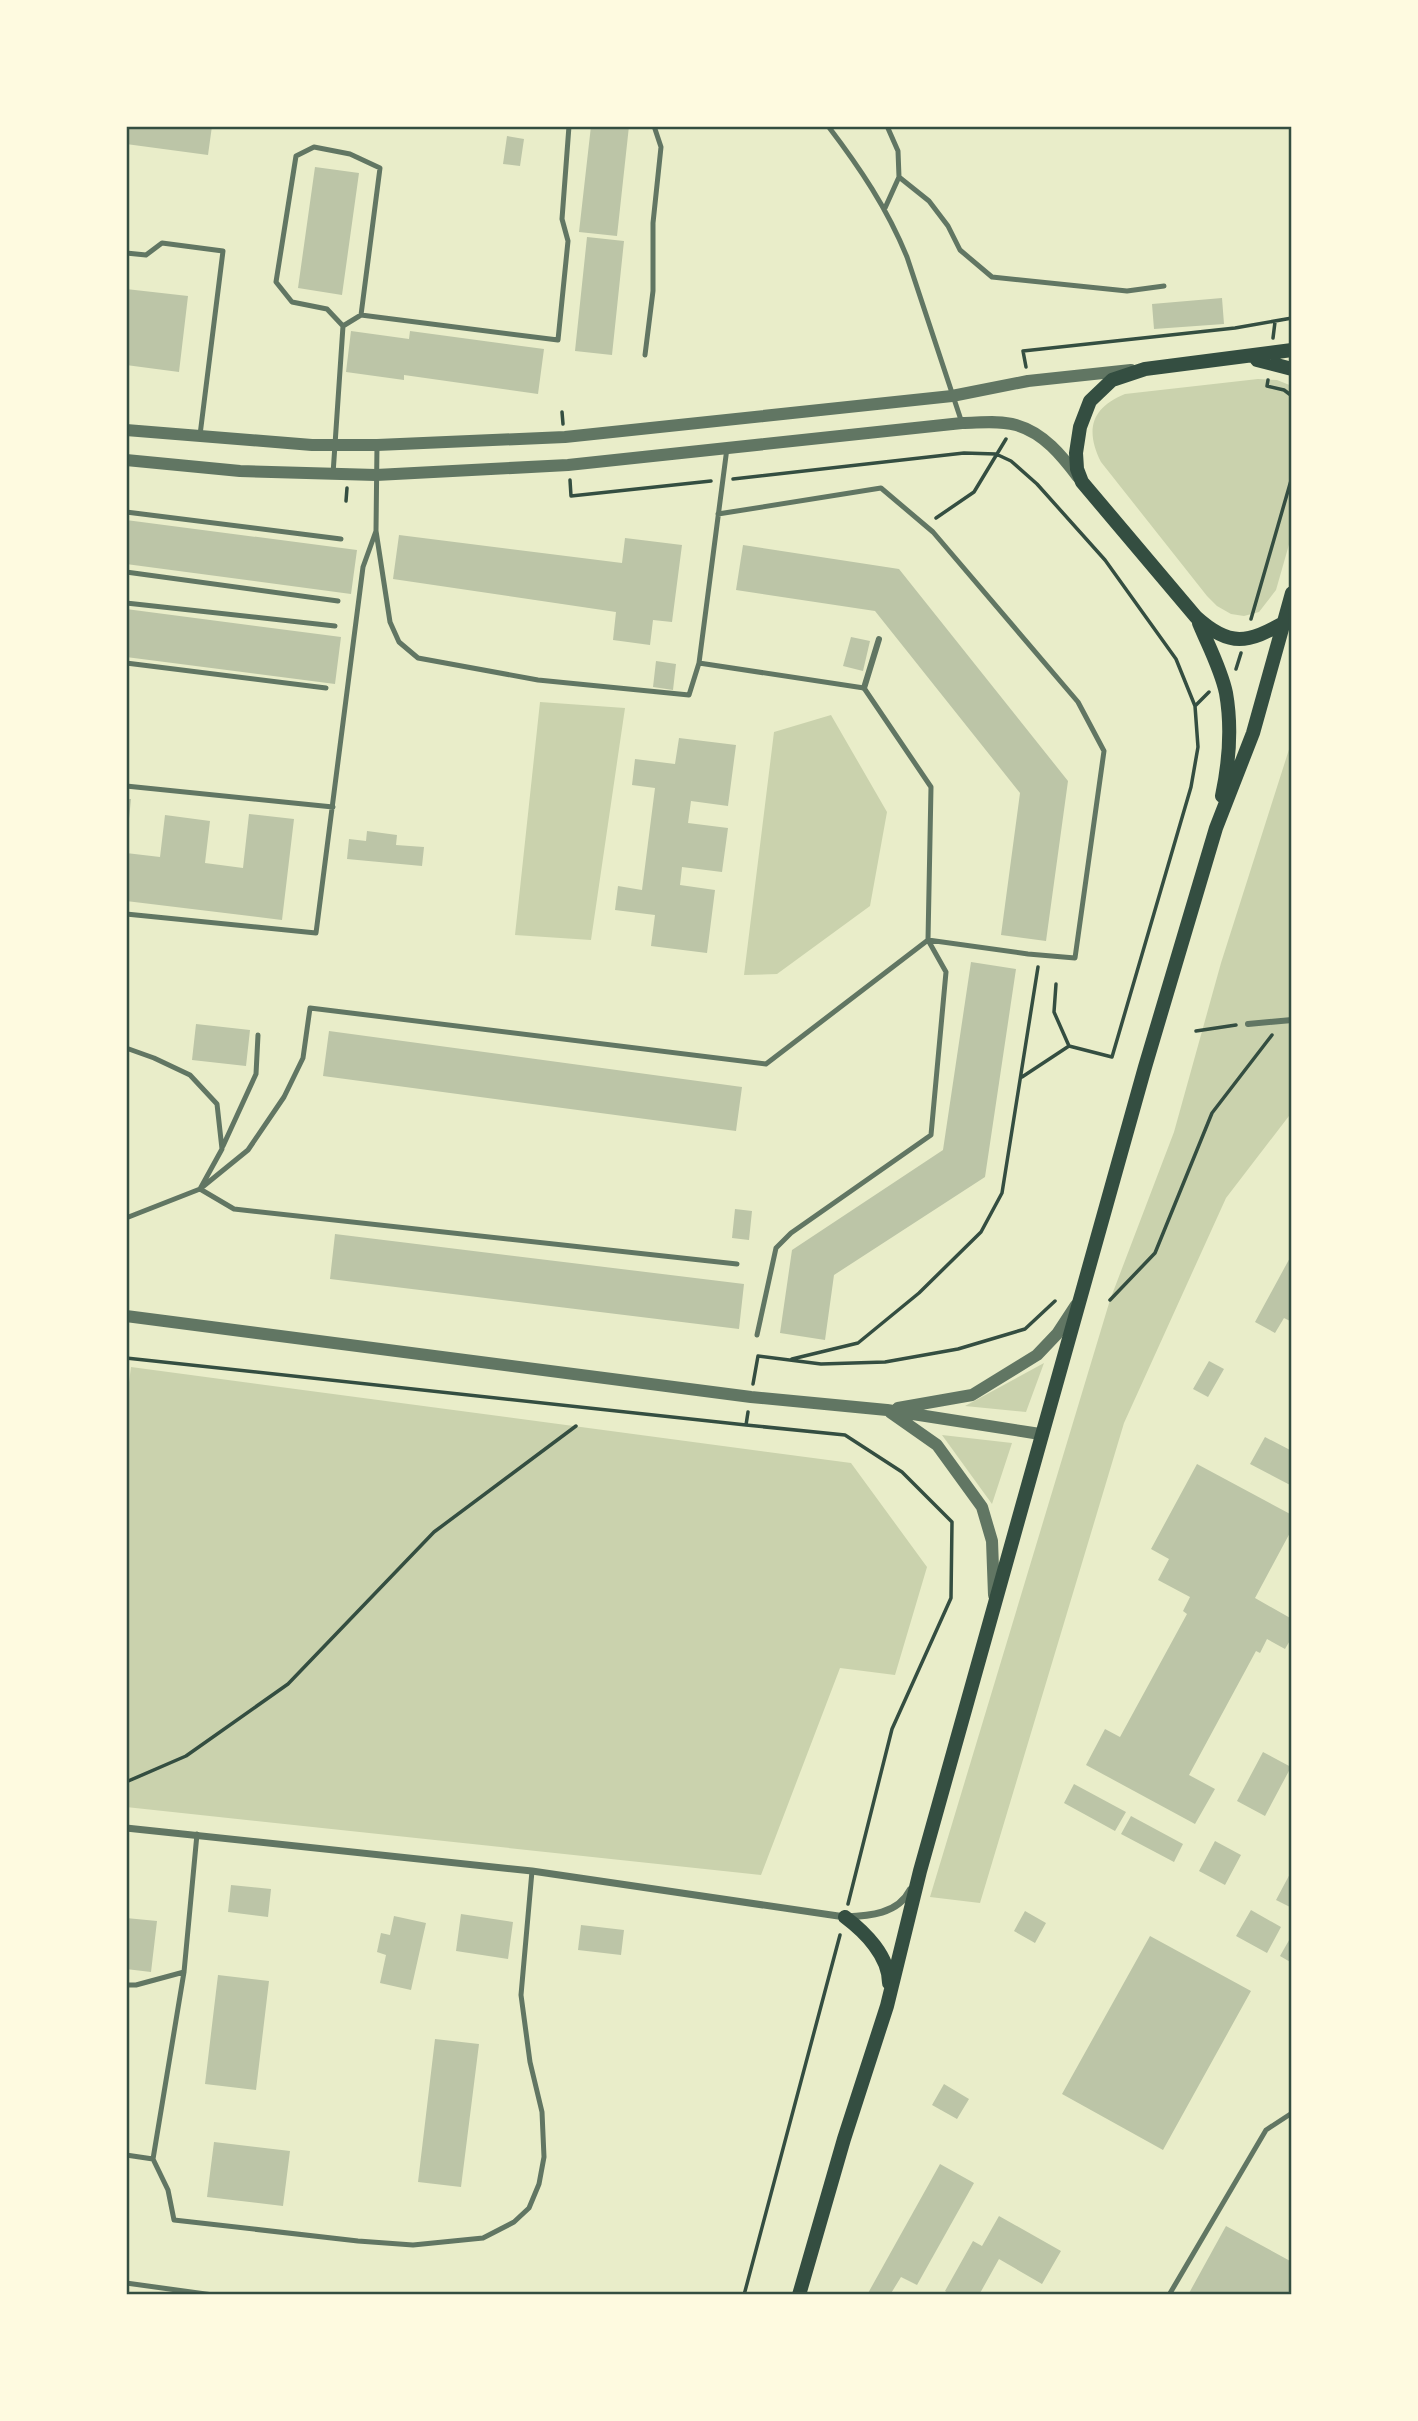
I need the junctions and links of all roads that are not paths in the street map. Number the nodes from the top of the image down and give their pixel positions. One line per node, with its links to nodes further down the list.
1 (569, 126): 9 (lane)
2 (654, 126): 12 (lane)
3 (828, 126): 6 (lane)
4 (887, 126): 5 (lane)
5 (900, 177): 6 (lane); 8 (lane)
6 (885, 209): 16 (lane)
7 (126, 253): 19 (lane)
8 (1164, 286)
9 (361, 314): 10 (lane); 10 (lane)
10 (343, 326): 20 (lane)
11 (1292, 350): 13 (main road)
12 (645, 355)
13 (1238, 357): 14 (main road); 15 (main road)
14 (1145, 369): 16 (street); 26 (main road)
15 (1292, 369)
16 (953, 396): 17 (lane); 21 (street)
17 (962, 423): 22 (street); 26 (street)
18 (126, 430): 19 (street)
19 (200, 437): 20 (street)
20 (335, 445): 21 (street); 24 (lane)
21 (377, 445): 25 (lane)
22 (727, 448): 25 (street); 28 (lane)
23 (126, 460): 24 (street)
24 (333, 474): 25 (street)
25 (376, 475): 29 (lane)
26 (1082, 482): 35 (main road)
27 (126, 512): 30 (lane)
28 (718, 513): 40 (lane); 47 (lane)
29 (376, 531): 40 (lane); 44 (lane)
30 (341, 539)
31 (126, 572): 33 (lane)
32 (1292, 593): 36 (main road)
33 (338, 601)
34 (126, 603): 37 (lane)
35 (1196, 617): 36 (main road); 45 (main road)
36 (1284, 622): 45 (main road)
37 (335, 626)
38 (879, 639): 42 (street)
39 (126, 663): 41 (lane)
40 (699, 663): 42 (lane)
41 (326, 688)
42 (864, 688): 47 (lane)
43 (126, 786): 44 (lane)
44 (333, 807): 46 (lane)
45 (1216, 828): 56 (main road)
46 (126, 914)
47 (929, 940): 53 (lane); 58 (lane)
48 (1290, 1020): 49 (street)
49 (1248, 1024)
50 (258, 1035): 52 (lane)
51 (126, 1048): 52 (lane)
52 (222, 1149): 53 (lane)
53 (200, 1189): 54 (lane); 55 (lane)
54 (126, 1218)
55 (737, 1264)
56 (1079, 1301): 59 (street); 60 (main road)
57 (126, 1316): 59 (street)
58 (757, 1335)
59 (887, 1410): 60 (street); 61 (street)
60 (1040, 1434): 61 (main road)
61 (995, 1600): 65 (main road)
62 (126, 1828): 63 (street)
63 (197, 1834): 64 (street); 67 (lane)
64 (532, 1871): 66 (street); 72 (lane)
65 (920, 1871): 66 (street); 69 (main road)
66 (845, 1917): 69 (main road)
67 (184, 1972): 68 (lane); 72 (lane)
68 (126, 1985)
69 (887, 2006): 75 (main road)
70 (1292, 2113): 76 (lane)
71 (126, 2155): 72 (lane)
72 (153, 2159)
73 (126, 2283): 74 (lane)
74 (213, 2295)
75 (799, 2295)
76 (1169, 2295)

